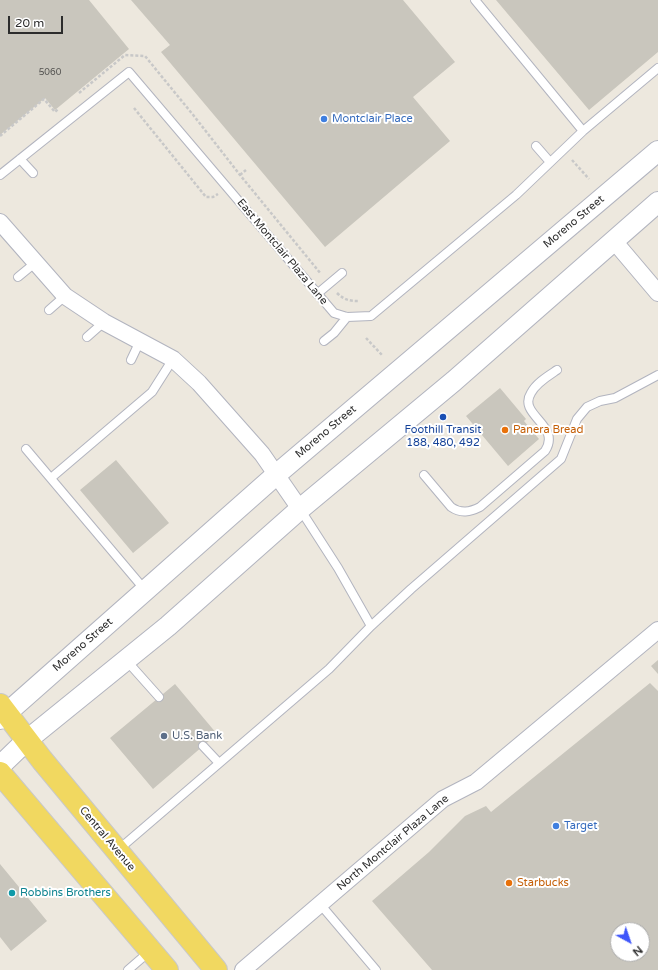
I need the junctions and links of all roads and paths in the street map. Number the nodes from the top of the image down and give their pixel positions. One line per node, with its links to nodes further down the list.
1 (475, 0): 6 (lane)
2 (658, 68): 6 (lane, East Montclair Plaza Lane)
3 (73, 98): 16 (path)
4 (61, 107): 7 (path)
5 (134, 108): 18 (path)
6 (583, 131): 12 (lane, East Montclair Plaza Lane)
7 (0, 136)
8 (536, 146): 12 (lane)
9 (658, 151): 43 (street, Moreno Street)
10 (570, 158): 17 (path)
11 (20, 159): 14 (lane); 15 (lane, East Montclair Plaza Lane); 27 (lane, East Montclair Plaza Lane)
12 (550, 162): 31 (lane, East Montclair Plaza Lane)
13 (246, 170): 16 (path)
14 (33, 173)
15 (0, 175)
16 (240, 175): 25 (path)
17 (589, 179)
18 (218, 194)
19 (658, 202): 21 (street)
20 (0, 222): 22 (street)
21 (614, 241): 26 (street); 46 (street)
22 (35, 263): 24 (lane); 28 (street)
23 (342, 273): 25 (lane)
24 (18, 277)
25 (329, 284): 27 (lane); 29 (path)
26 (656, 286)
27 (317, 294): 31 (lane, East Montclair Plaza Lane)
28 (65, 296): 30 (lane); 32 (street)
29 (359, 301)
30 (49, 310)
31 (347, 317): 36 (lane)
32 (104, 322): 33 (lane); 35 (street)
33 (87, 337)
34 (366, 338): 37 (path)
35 (140, 341): 38 (street); 39 (lane)
36 (324, 341)
37 (382, 355)
38 (173, 359): 43 (street); 45 (lane)
39 (130, 360)
40 (557, 370): 44 (lane)
41 (658, 375): 48 (lane)
42 (26, 449): 45 (lane)
43 (277, 474): 46 (street); 47 (street, Moreno Street)
44 (424, 475)
45 (51, 478): 47 (lane)
46 (300, 509): 48 (lane); 50 (street)
47 (145, 590): 52 (street, Moreno Street)
48 (371, 626): 55 (lane)
49 (658, 630): 59 (street, North Montclair Plaza Lane)
50 (125, 660): 51 (lane); 53 (street)
51 (159, 697)
52 (2, 712): 53 (main road, Central Avenue)
53 (26, 741): 56 (street); 58 (main road, Central Avenue)
54 (203, 746): 55 (lane)
55 (219, 763): 58 (lane)
56 (0, 766)
57 (0, 773): 60 (main road)
58 (117, 851): 63 (main road, Central Avenue)
59 (320, 904): 64 (street, North Montclair Plaza Lane); 65 (lane)
60 (151, 951): 61 (lane); 62 (main road)
61 (128, 970)
62 (167, 970)
63 (216, 970)
64 (243, 970)
65 (376, 970)

